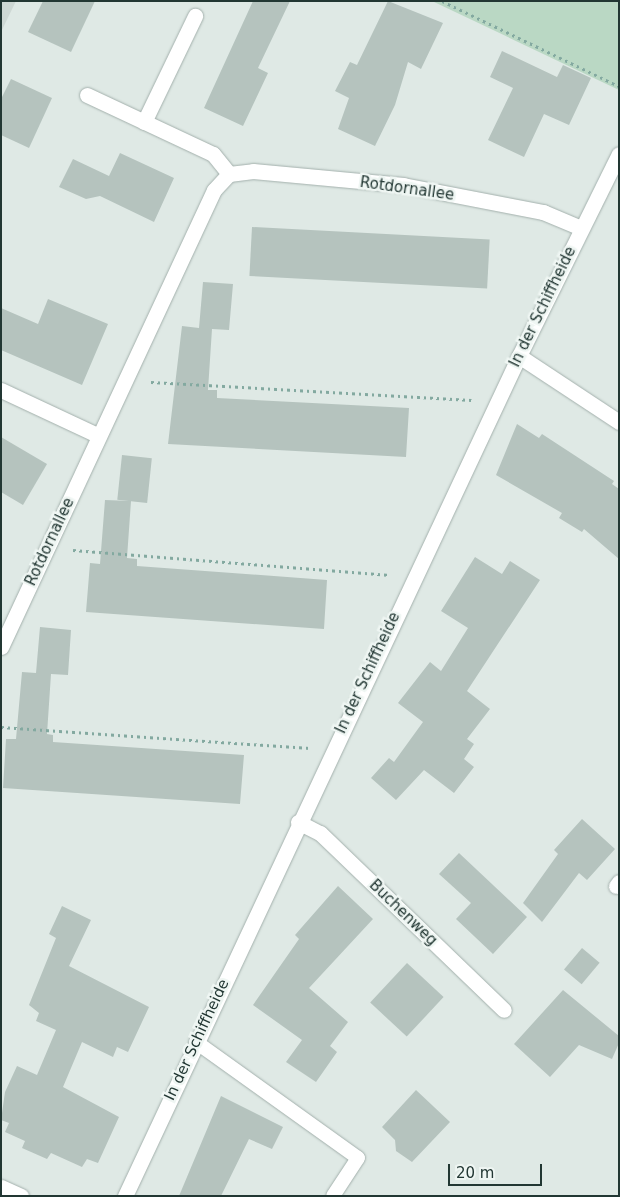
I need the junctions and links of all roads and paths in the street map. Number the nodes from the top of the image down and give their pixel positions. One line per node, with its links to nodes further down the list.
1 (442, 1): 3 (path)
2 (195, 16): 5 (street)
3 (619, 86)
4 (87, 95): 5 (street)
5 (144, 122): 7 (street)
6 (619, 154): 8 (street, In der Schiffheide)
7 (229, 174): 8 (street, Rotdornallee); 10 (street, Rotdornallee)
8 (581, 228): 9 (street, In der Schiffheide)
9 (519, 356): 12 (street, In der Schiffheide); 13 (street)
10 (125, 380): 12 (path); 14 (street, Rotdornallee)
11 (1, 390): 14 (street)
12 (497, 402): 16 (street, In der Schiffheide)
13 (619, 422)
14 (99, 436): 15 (street, Rotdornallee)
15 (47, 548): 16 (path); 17 (street, Rotdornallee)
16 (414, 577): 19 (street, In der Schiffheide)
17 (1, 647)
18 (1, 728): 19 (path)
19 (332, 750): 20 (street, In der Schiffheide)
20 (298, 822): 21 (street, Buchenweg); 22 (street, In der Schiffheide)
21 (504, 1010)
22 (196, 1042): 25 (street, In der Schiffheide); 26 (lane)
23 (1, 1187): 24 (street)
24 (21, 1196)
25 (125, 1196)
26 (333, 1196)

